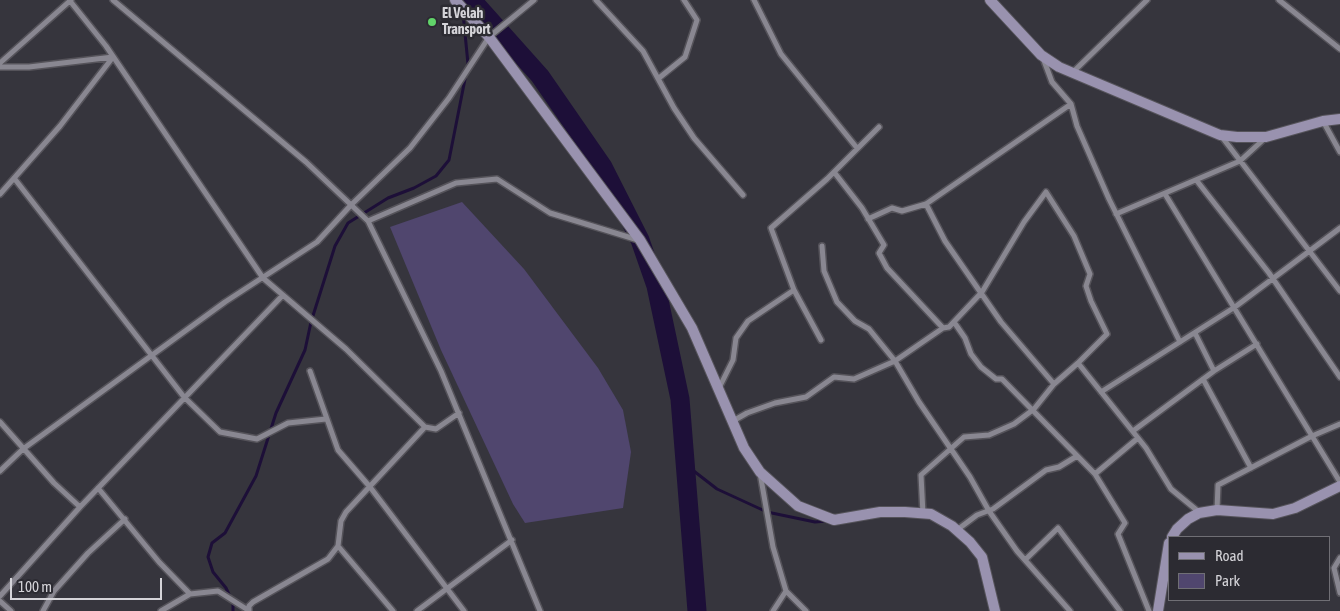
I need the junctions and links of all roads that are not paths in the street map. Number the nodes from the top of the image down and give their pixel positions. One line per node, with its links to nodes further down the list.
1 (113, 0): 35 (street)
2 (455, 0): 11 (main road)
3 (534, 0): 11 (street)
4 (596, 0): 18 (street)
5 (684, 0): 18 (street)
6 (754, 0): 25 (street)
7 (990, 0): 13 (main road)
8 (1146, 0): 17 (street)
9 (1279, 0): 12 (street)
10 (70, 1): 14 (street); 15 (street)
11 (489, 37): 35 (street); 40 (main road)
12 (1340, 50)
13 (1041, 54): 17 (main road); 19 (street)
14 (114, 57): 16 (street); 29 (street); 43 (street)
15 (0, 63)
16 (0, 67)
17 (1072, 74): 23 (main road)
18 (659, 78): 33 (street)
19 (1070, 104): 34 (street); 36 (street)
20 (1340, 119): 21 (main road)
21 (1323, 121): 24 (main road); 26 (street)
22 (879, 127): 25 (street)
23 (1220, 135): 24 (main road); 27 (street)
24 (1266, 137): 27 (street)
25 (857, 148): 28 (street)
26 (1340, 152)
27 (1240, 161): 30 (street); 42 (street)
28 (834, 172): 37 (street); 45 (street)
29 (14, 178): 31 (street); 56 (street)
30 (1196, 181): 32 (street); 44 (street)
31 (0, 194)
32 (1165, 194): 36 (street); 49 (street)
33 (743, 195)
34 (926, 204): 37 (street); 47 (street)
35 (351, 205): 38 (street); 43 (street)
36 (1116, 214): 54 (street)
37 (868, 219): 51 (street)
38 (368, 221): 40 (street); 68 (street)
39 (1340, 228): 42 (street)
40 (640, 240): 64 (main road)
41 (822, 246): 57 (street)
42 (1310, 252): 44 (street); 46 (street)
43 (263, 278): 48 (street); 56 (street)
44 (1274, 279): 49 (street); 61 (street)
45 (794, 290): 53 (street); 64 (street)
46 (1340, 291)
47 (982, 292): 50 (street); 58 (street); 63 (street)
48 (282, 295): 66 (street); 73 (street)
49 (1235, 307): 52 (street); 55 (street)
50 (954, 322): 51 (street); 67 (street)
51 (943, 328): 57 (street)
52 (1195, 333): 54 (street); 60 (street)
53 (821, 340)
54 (1180, 342): 65 (street)
55 (1257, 344): 60 (street); 75 (street)
56 (152, 356): 66 (street); 78 (street)
57 (895, 361): 70 (street); 77 (street)
58 (1078, 363): 63 (street); 65 (street)
59 (310, 371): 69 (street)
60 (1214, 371): 62 (street)
61 (1340, 377)
62 (1203, 379): 74 (street); 80 (street)
63 (1054, 384): 67 (street)
64 (719, 388): 70 (main road)
65 (1101, 392): 74 (street)
66 (184, 397): 69 (street); 87 (street)
67 (1034, 409): 77 (street); 79 (street)
68 (459, 413): 73 (street); 96 (street)
69 (326, 419): 85 (street)
70 (732, 421): 82 (main road)
71 (0, 422): 78 (street)
72 (1340, 424): 75 (street)
73 (425, 427): 85 (street)
74 (1132, 431): 76 (street)
75 (1312, 436): 80 (street); 84 (street)
76 (1138, 438): 83 (street); 91 (street)
77 (951, 448): 90 (street); 92 (street)
78 (23, 449): 81 (street); 88 (street)
79 (1077, 456): 83 (street); 90 (street)
80 (1251, 468): 89 (street)
81 (0, 471)
82 (760, 472): 92 (main road); 102 (street)
83 (1096, 474): 121 (street)
84 (1340, 482)
85 (370, 486): 97 (street); 101 (street)
86 (1340, 486): 89 (main road)
87 (98, 488): 88 (street); 93 (street)
88 (80, 507): 105 (street)
89 (1217, 510): 91 (main road)
90 (989, 511): 94 (street); 100 (street)
91 (1199, 513): 95 (main road)
92 (924, 514): 94 (main road)
93 (125, 519): 104 (street); 110 (street)
94 (956, 530): 118 (main road)
95 (1173, 536)
96 (512, 540): 101 (street); 107 (street)
97 (338, 546): 108 (street); 112 (street)
98 (1168, 549): 122 (main road)
99 (1340, 558): 103 (street)
100 (1025, 560): 119 (street); 120 (street)
101 (447, 588): 113 (street); 114 (street)
102 (786, 591): 116 (street); 117 (street)
103 (1340, 593)
104 (190, 594): 108 (street); 111 (street)
105 (0, 596)
106 (0, 601): 109 (street)
107 (539, 609): 115 (street)
108 (248, 610)
109 (11, 611)
110 (43, 611)
111 (161, 611)
112 (393, 611)
113 (416, 611)
114 (464, 611)
115 (533, 611)
116 (773, 611)
117 (806, 611)
118 (995, 611)
119 (1070, 611)
120 (1120, 611)
121 (1149, 611)
122 (1158, 611)

